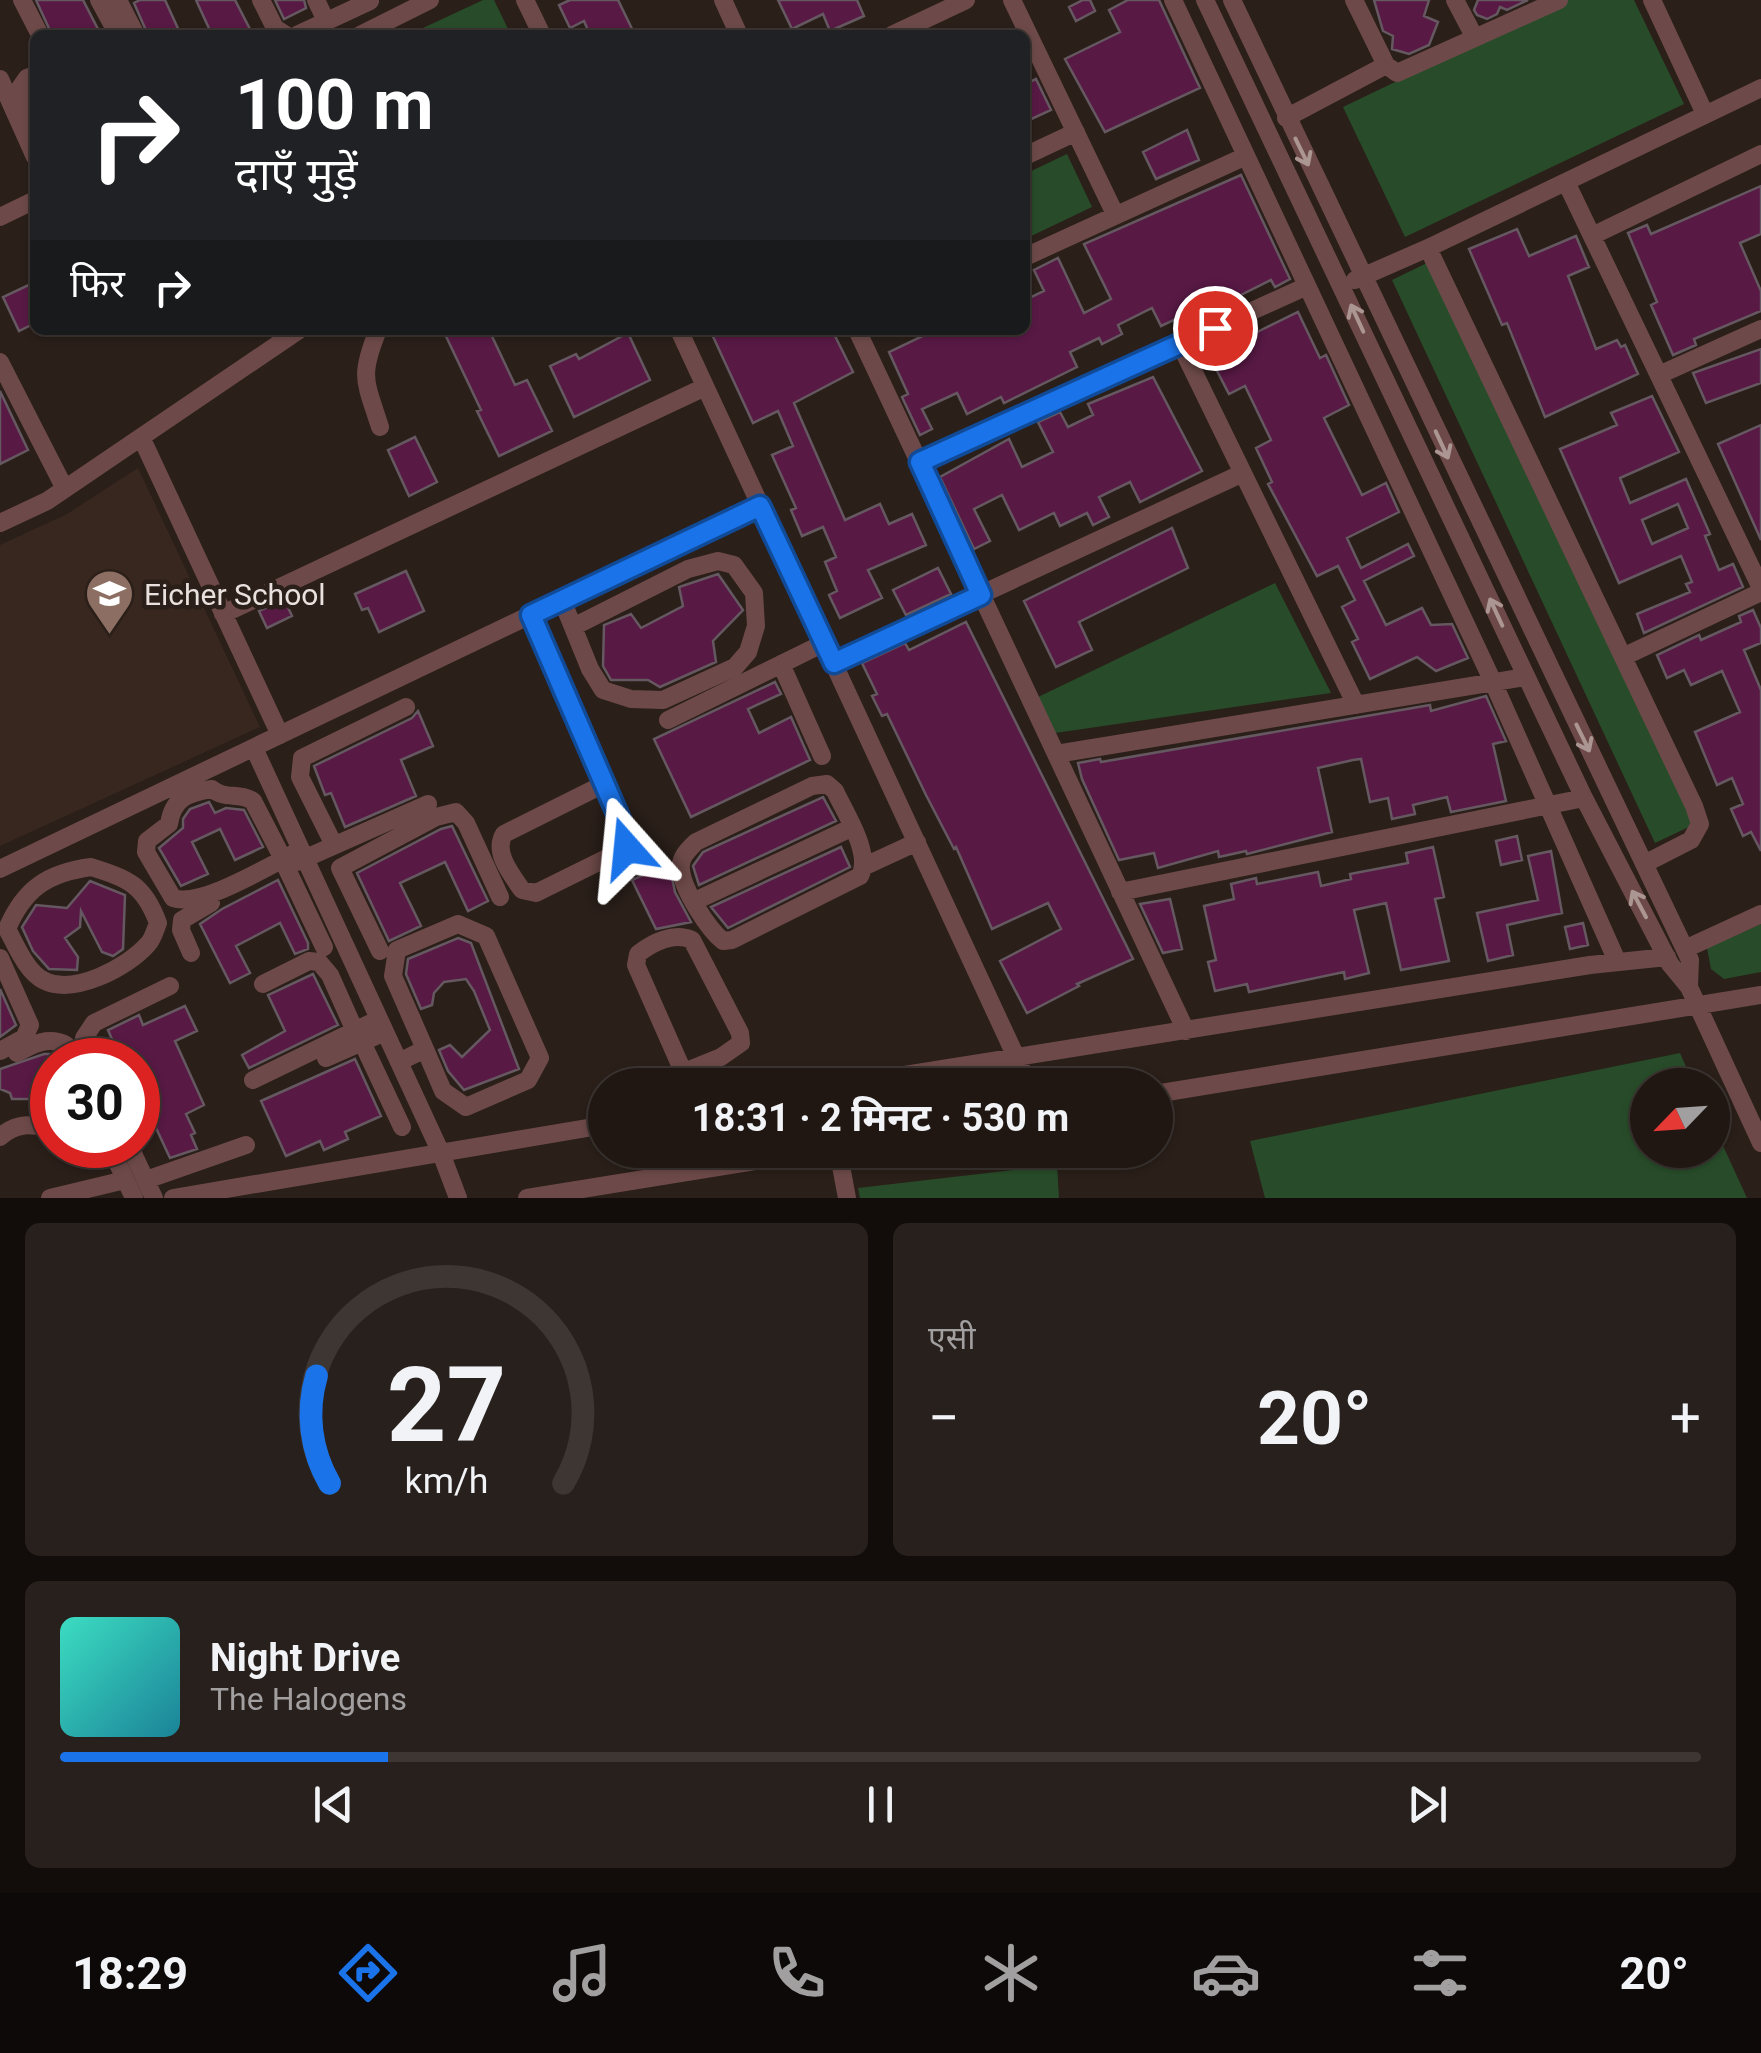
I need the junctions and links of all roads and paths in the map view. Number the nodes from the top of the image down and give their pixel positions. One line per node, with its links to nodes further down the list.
1 (22, 0): 22 (street)
2 (99, 0): 23 (street)
3 (118, 0): 24 (street)
4 (249, 0): 25 (street)
5 (261, 0): 26 (street)
6 (316, 0): 21 (street)
7 (370, 0): 20 (street); 21 (street)
8 (430, 0): 20 (street)
9 (525, 0): 29 (street)
10 (723, 0): 30 (street)
11 (966, 0): 31 (street)
12 (1012, 0): 32 (street)
13 (1173, 0): 46 (street)
14 (1205, 0): 56 (street)
15 (1232, 0): 41 (street)
16 (1354, 0): 35 (street)
17 (1455, 0): 34 (street)
18 (1557, 0): 34 (street)
19 (1652, 0): 40 (street)
20 (388, 14): 28 (street)
21 (326, 21): 27 (street)
22 (37, 30)
23 (115, 30)
24 (133, 30)
25 (262, 30)
26 (279, 30)
27 (307, 30)
28 (367, 30)
29 (540, 30)
30 (738, 30)
31 (903, 30)
32 (1027, 30)
33 (1030, 37): 42 (street)
34 (1475, 38): 35 (street)
35 (1386, 65): 41 (street)
36 (0, 79): 43 (street)
37 (30, 79): 39 (street)
38 (1761, 88): 40 (street)
39 (30, 109)
40 (1705, 114): 47 (street)
41 (1286, 118): 54 (street, one-way to 54)
42 (1076, 132): 44 (street); 49 (street)
43 (30, 147)
44 (1030, 154)
45 (1761, 154): 51 (street)
46 (1246, 156): 49 (street); 55 (street)
47 (1566, 182): 51 (street); 52 (street)
48 (30, 202): 50 (street)
49 (1115, 214): 53 (street)
50 (0, 217)
51 (1592, 236): 64 (street)
52 (1428, 248): 54 (street); 84 (street)
53 (1030, 255)
54 (1363, 276): 56 (street); 106 (street, one-way to 106)
55 (1307, 286): 62 (street); 67 (street)
56 (1342, 287): 65 (street, one-way to 56)
57 (1761, 329): 64 (street)
58 (291, 335): 69 (street)
59 (376, 335): 68 (street)
60 (681, 335): 66 (street)
61 (863, 335): 70 (street)
62 (1180, 344): 70 (street); 71 (street)
63 (0, 362): 72 (street)
64 (1659, 375): 77 (street)
65 (1388, 383): 67 (street); 75 (street)
66 (705, 387): 73 (street); 80 (street)
67 (1360, 399): 76 (street)
68 (380, 427)
69 (142, 439): 72 (street); 80 (street)
70 (920, 462): 78 (street)
71 (1243, 473): 78 (street); 89 (street)
72 (66, 489): 74 (street)
73 (760, 506): 79 (street); 83 (street)
74 (0, 523)
75 (1454, 523): 76 (street); 87 (street, one-way to 75)
76 (1424, 534): 88 (street)
77 (1761, 590): 84 (street)
78 (981, 595): 85 (street); 94 (street)
79 (562, 600): 81 (street); 82 (street)
80 (223, 614): 92 (street)
81 (531, 615): 92 (street); 96 (street)
82 (572, 627): 82 (street)
83 (824, 643): 85 (street); 86 (street)
84 (1625, 656): 106 (street)
85 (834, 663): 101 (street)
86 (781, 664): 91 (street); 95 (street)
87 (1526, 677): 88 (street); 97 (street)
88 (1493, 682): 89 (street); 99 (street)
89 (1356, 705): 94 (street)
90 (406, 707): 102 (street)
91 (668, 720)
92 (280, 735): 93 (street)
93 (254, 748): 103 (street); 104 (street)
94 (1056, 754): 112 (street)
95 (822, 756)
96 (604, 784): 96 (street)
97 (1584, 798): 99 (street); 119 (street, one-way to 97)
98 (428, 804): 102 (street)
99 (1550, 808): 112 (street); 121 (street)
100 (851, 828): 107 (street); 114 (street); 114 (street)
101 (916, 842): 107 (street); 133 (street)
102 (334, 845): 104 (street)
103 (38, 851): 109 (street); 110 (street)
104 (303, 854): 105 (street); 111 (street)
105 (284, 863): 105 (street); 116 (street); 118 (street)
106 (1644, 864): 119 (street)
107 (865, 866): 114 (street)
108 (340, 868): 111 (street); 113 (street); 117 (street)
109 (0, 869)
110 (51, 880): 110 (street)
111 (315, 880): 126 (street)
112 (1120, 892): 127 (street)
113 (500, 897)
114 (695, 901)
115 (1761, 914): 119 (street)
116 (324, 947)
117 (380, 951)
118 (192, 953)
119 (1676, 953): 121 (street); 125 (street)
120 (0, 958): 132 (street)
121 (1616, 961): 127 (street)
122 (263, 984): 128 (street)
123 (170, 986): 129 (street)
124 (1761, 995): 125 (street)
125 (1698, 1005): 140 (street); 145 (street)
126 (382, 1026): 128 (street); 135 (street)
127 (1186, 1032): 133 (street)
128 (358, 1036): 139 (street); 142 (street)
129 (84, 1038)
130 (30, 1045): 134 (street)
131 (424, 1049): 131 (street); 135 (street)
132 (0, 1051)
133 (1016, 1057): 136 (street); 137 (street)
134 (0, 1062)
135 (399, 1062): 147 (street)
136 (948, 1068)
137 (1021, 1068)
138 (687, 1078): 138 (street)
139 (255, 1085)
140 (1173, 1091)
141 (30, 1125): 144 (street)
142 (402, 1127)
143 (588, 1129): 147 (street)
144 (0, 1137)
145 (1761, 1144)
146 (246, 1145): 151 (street)
147 (441, 1153): 155 (street); 156 (street)
148 (140, 1168): 151 (street)
149 (712, 1168): 157 (street)
150 (841, 1168): 158 (street)
151 (146, 1180): 154 (street)
152 (130, 1189): 153 (street)
153 (50, 1198)
154 (154, 1198)
155 (173, 1198)
156 (458, 1198)
157 (528, 1198)
158 (847, 1198)

